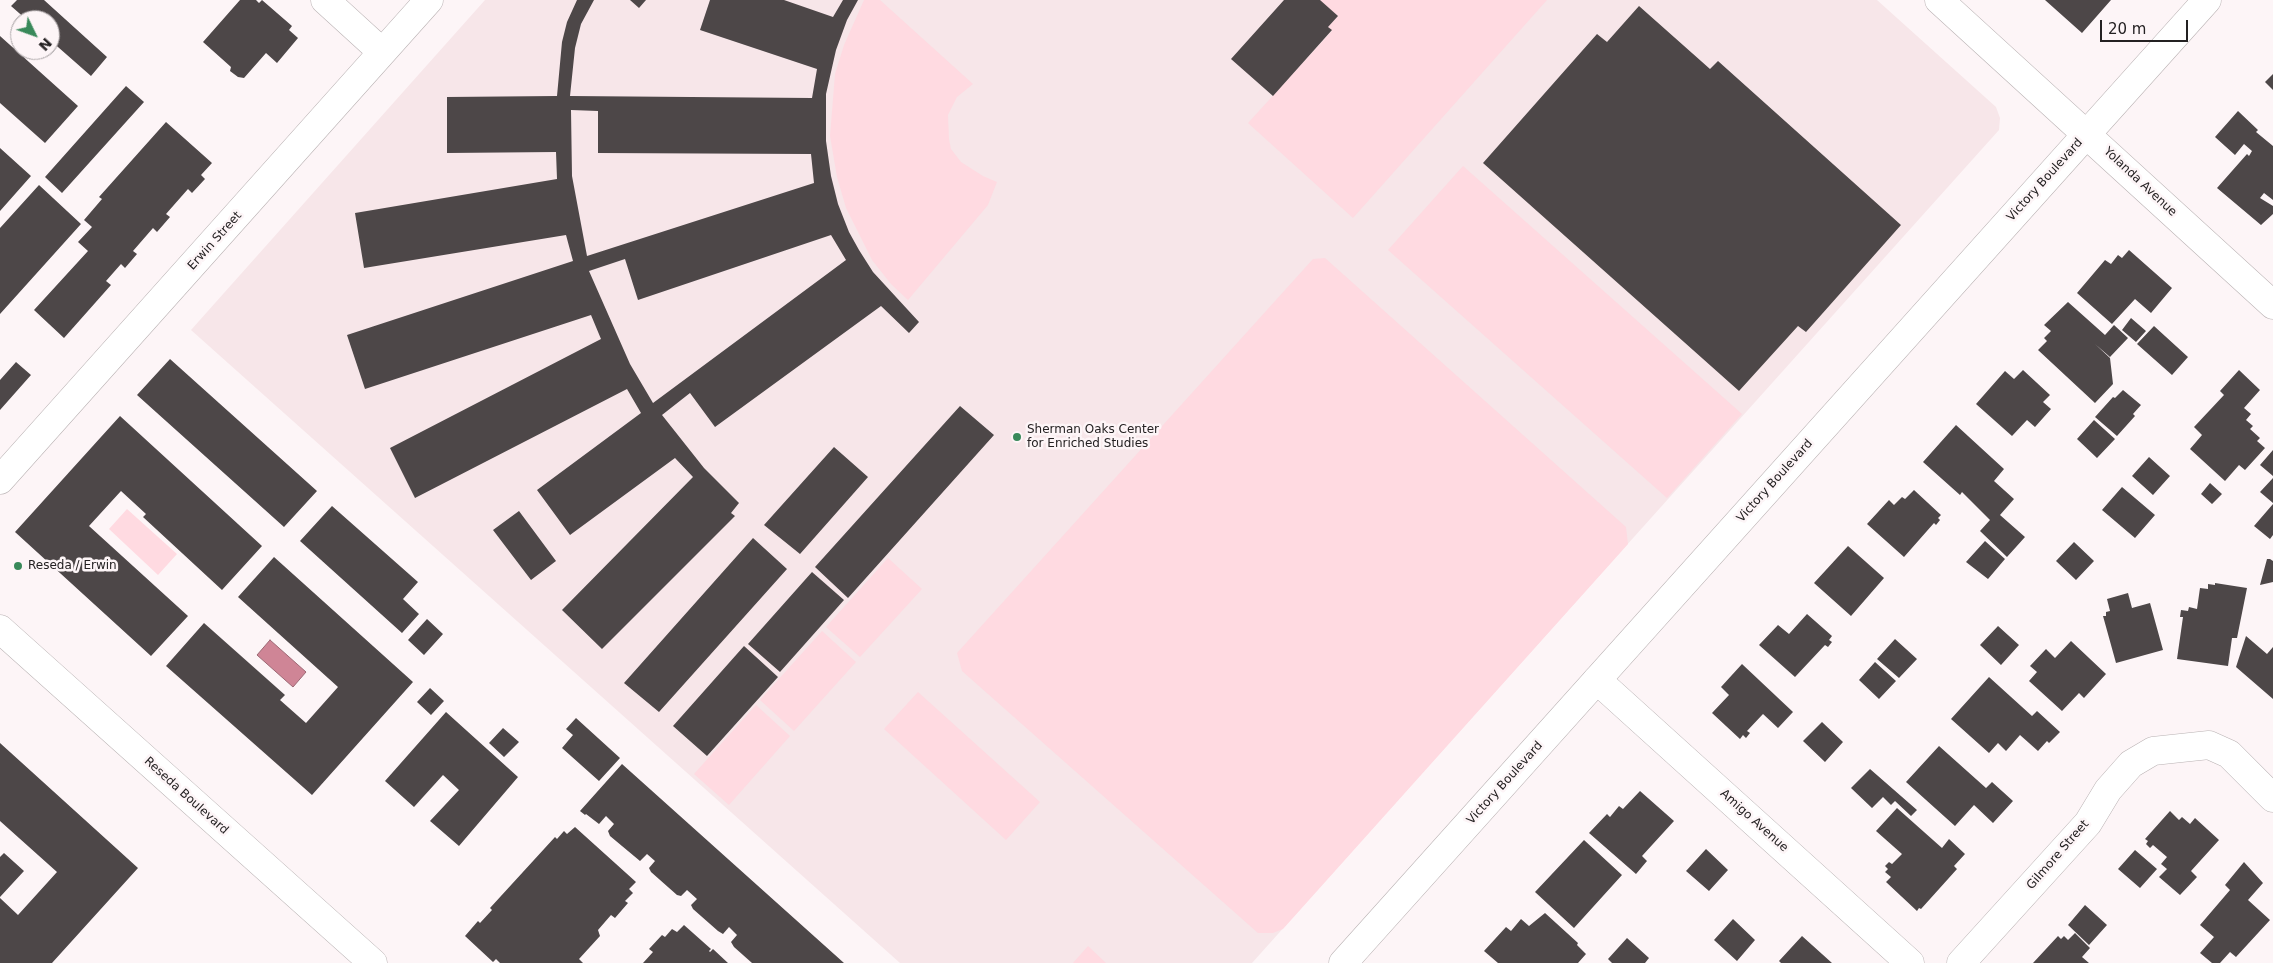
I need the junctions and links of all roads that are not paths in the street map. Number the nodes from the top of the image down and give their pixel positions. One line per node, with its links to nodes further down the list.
1 (325, 0): 5 (street)
2 (429, 0): 5 (street, Erwin Street)
3 (1939, 0): 6 (street, Yolanda Avenue)
4 (2207, 0): 6 (street, Victory Boulevard)
5 (382, 52): 8 (street, Erwin Street)
6 (2087, 134): 7 (street, Yolanda Avenue); 10 (street, Victory Boulevard)
7 (2273, 305)
8 (0, 480)
9 (0, 629): 12 (street, Reseda Boulevard)
10 (1597, 680): 13 (street, Victory Boulevard); 14 (street, Amigo Avenue)
11 (2273, 798): 15 (street, Gilmore Street)
12 (373, 963)
13 (1343, 963)
14 (1910, 963)
15 (1961, 963)

